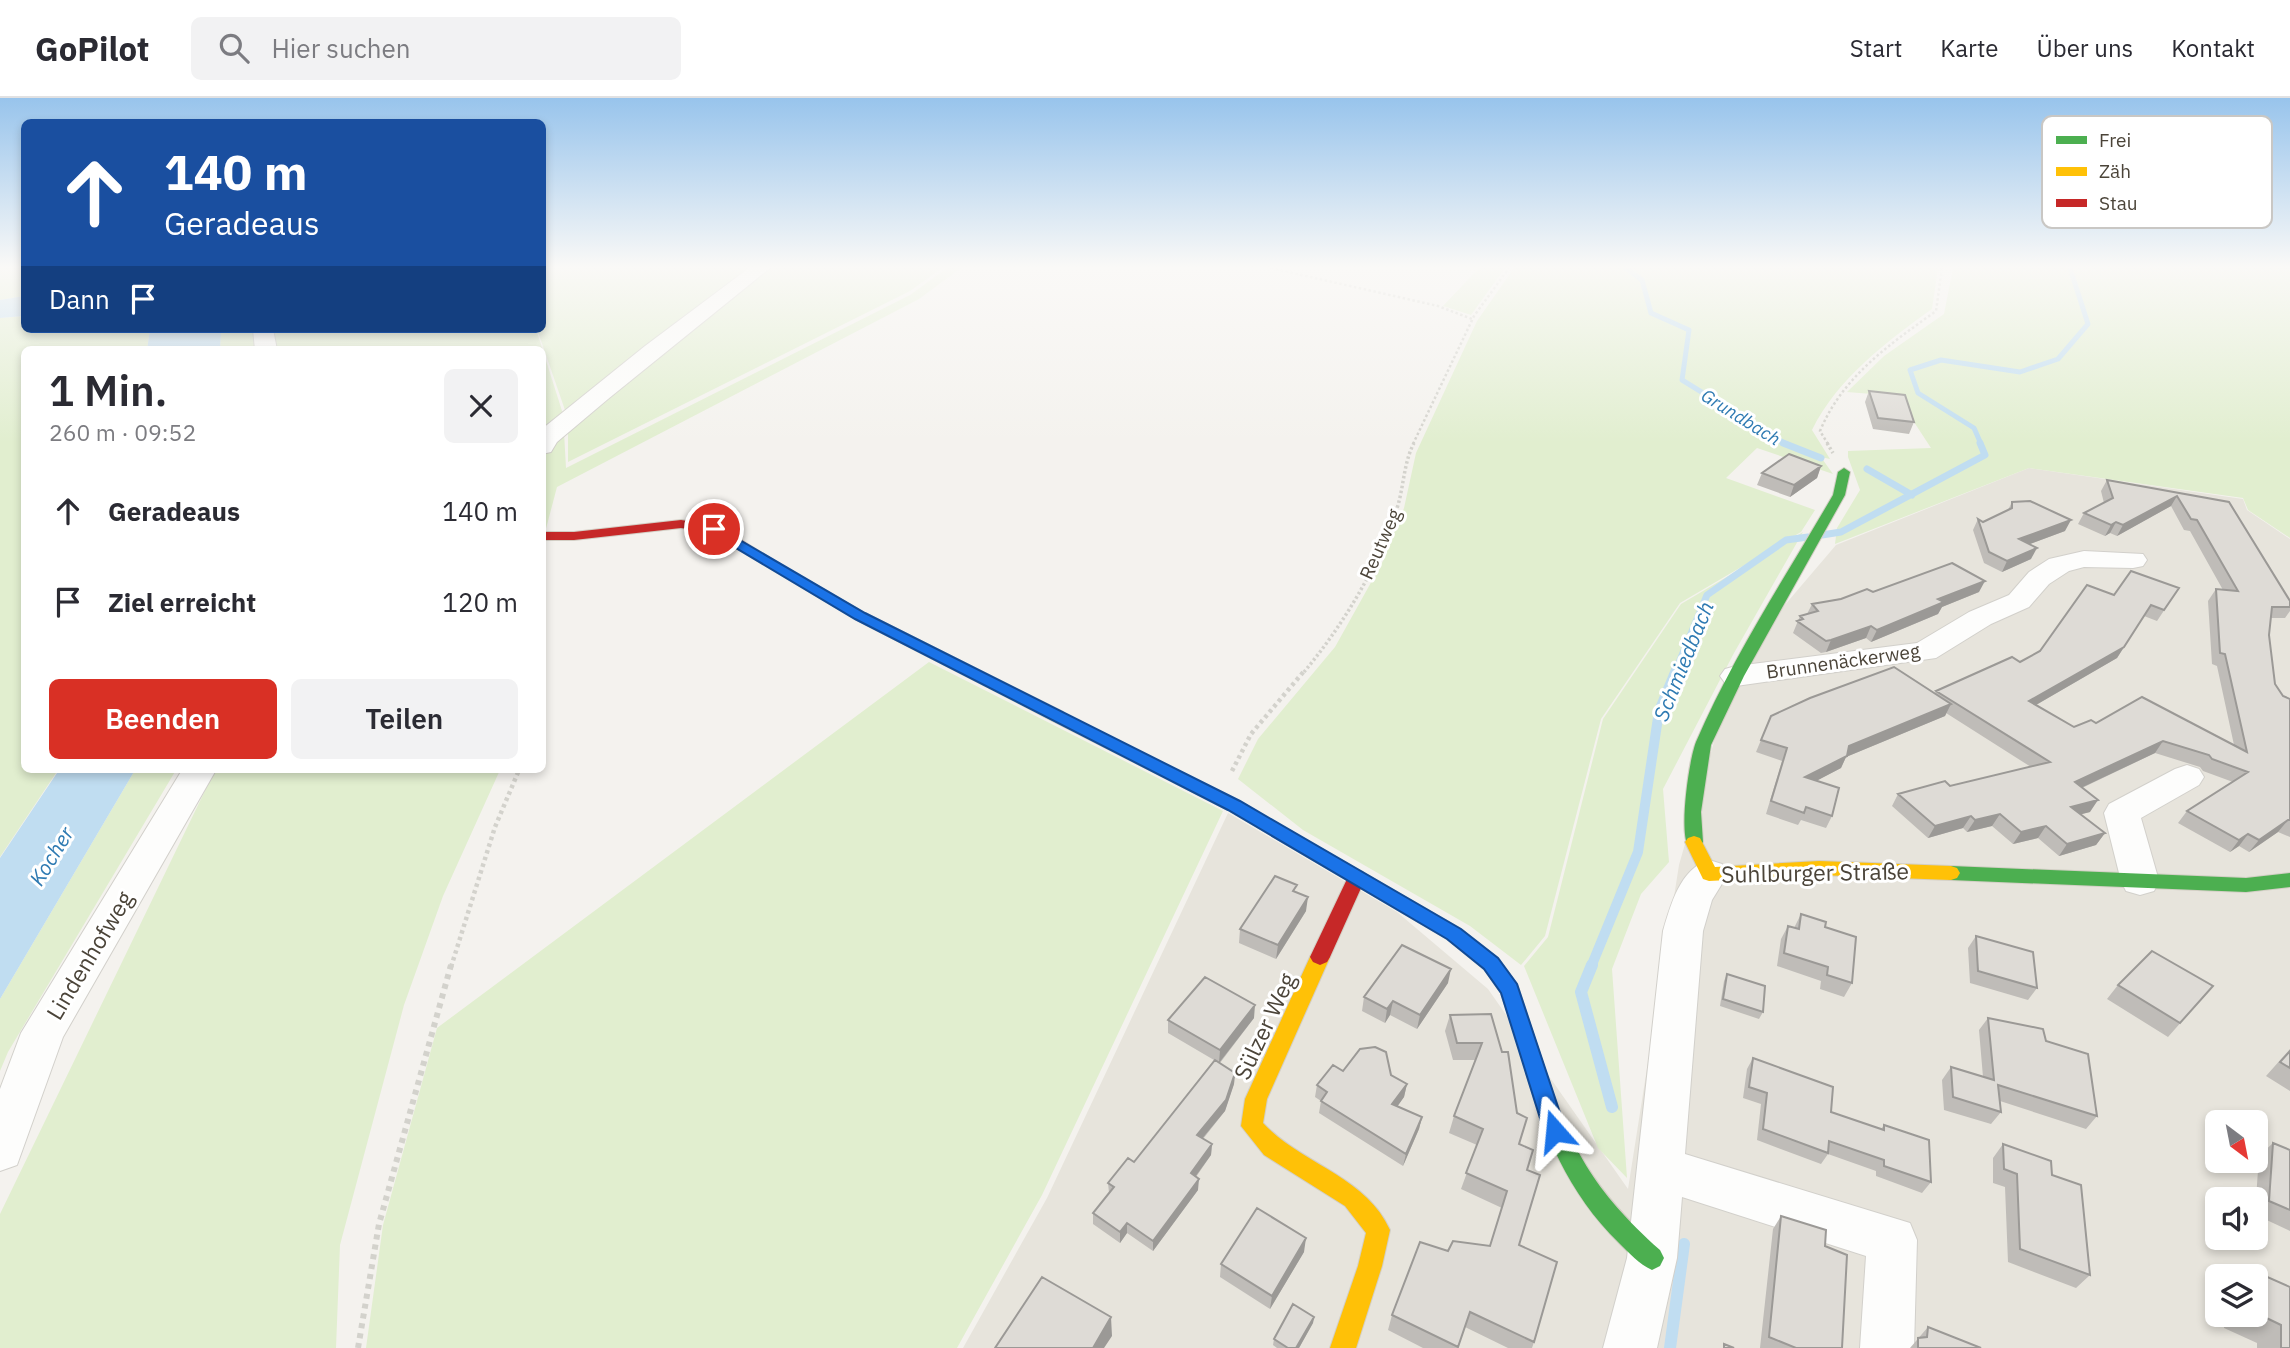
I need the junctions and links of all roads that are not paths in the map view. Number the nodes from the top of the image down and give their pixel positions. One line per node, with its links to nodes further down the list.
1 (682, 326): 2 (street)
2 (546, 440)
3 (1844, 472): 6 (street)
4 (546, 536): 10 (street)
5 (2133, 560): 6 (street, Brunnenäckerweg)
6 (1736, 676): 9 (street)
7 (197, 773): 13 (street, Lindenhofweg)
8 (2187, 777): 12 (street)
9 (1709, 874): 12 (street, Suhlburger Straße); 14 (street, Suhlburger Straße)
10 (1357, 877): 15 (street); 16 (street, Sülzer Weg)
11 (2290, 880): 12 (street, Suhlburger Straße)
12 (2140, 881)
13 (0, 1150)
14 (1660, 1168): 15 (street, Suhlburger Straße); 18 (street)
15 (1652, 1258): 17 (street, Suhlburger Straße)
16 (1343, 1348)
17 (1630, 1348)
18 (1887, 1348)

